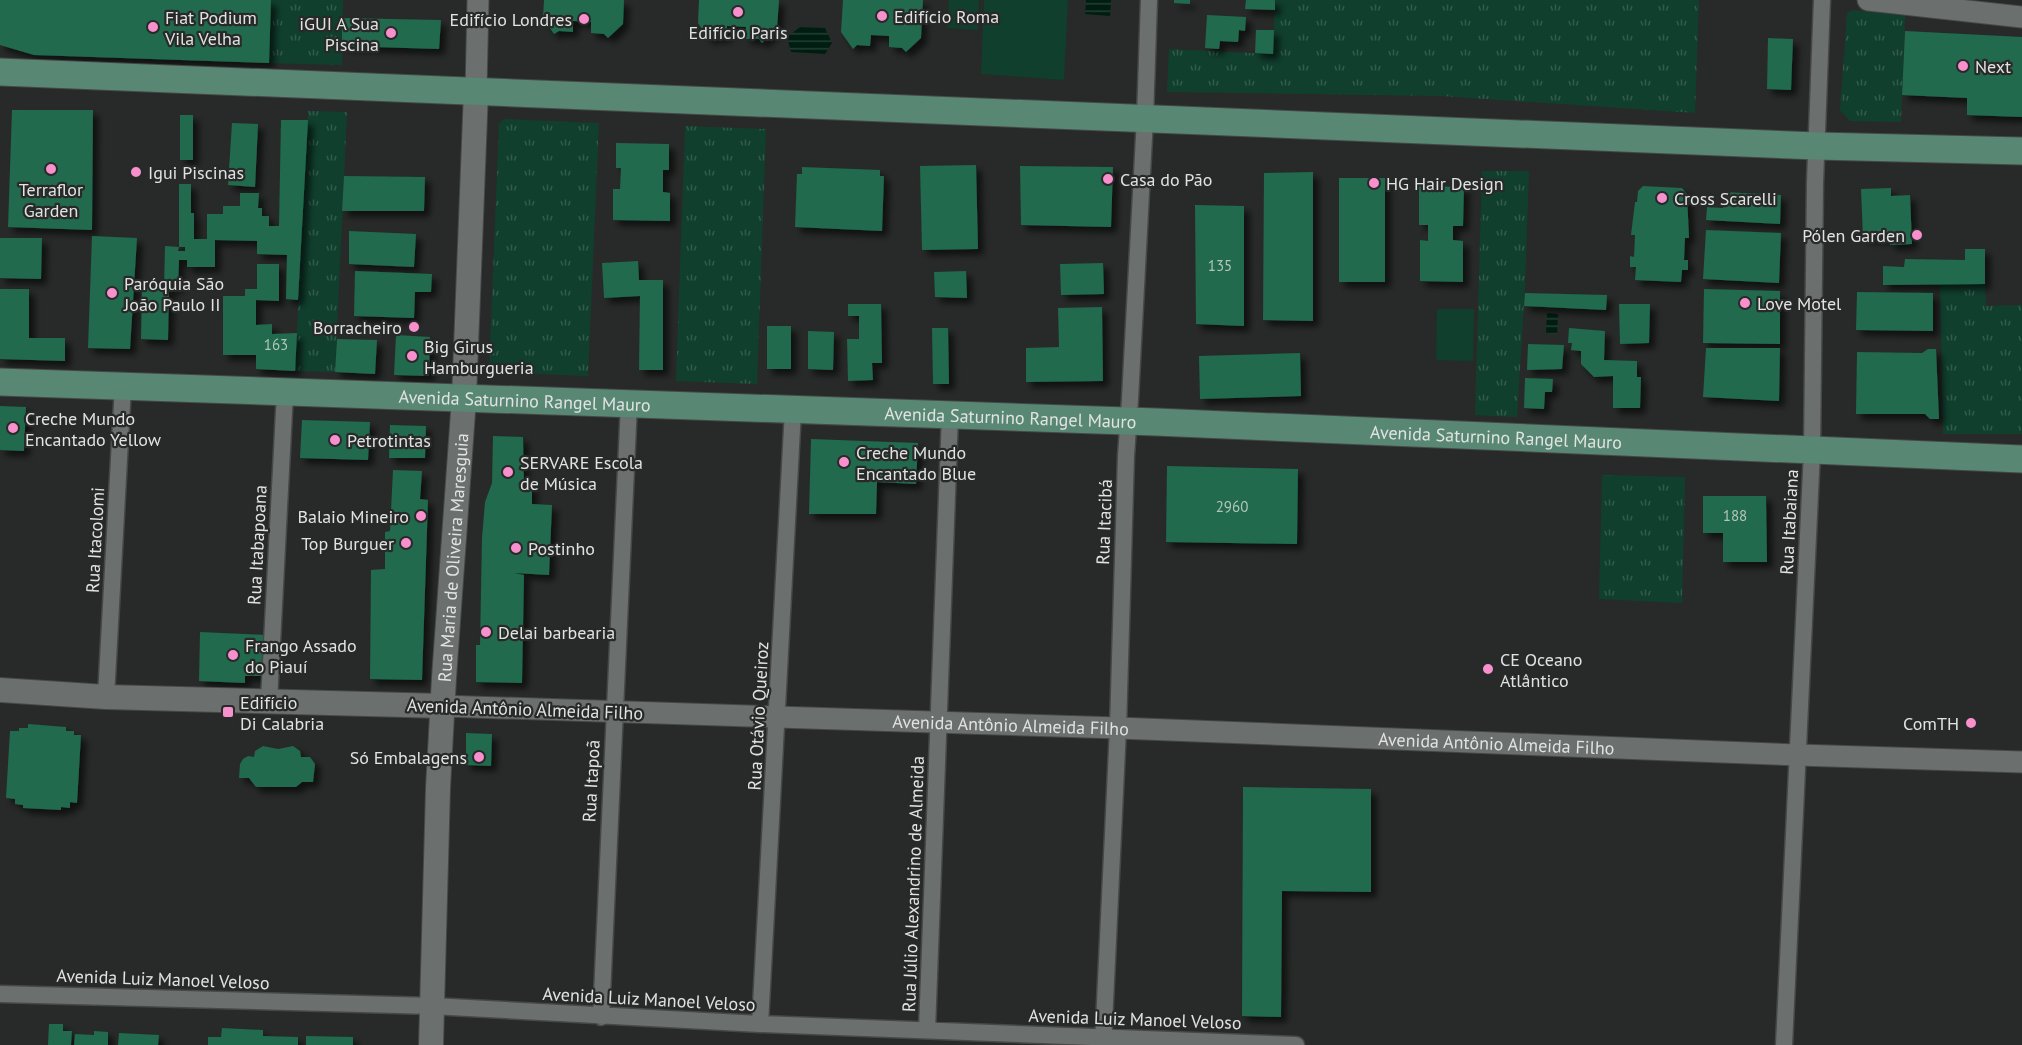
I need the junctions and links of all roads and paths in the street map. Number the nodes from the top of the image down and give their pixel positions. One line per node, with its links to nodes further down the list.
1 (478, 0): 7 (street, Rua Maria de Oliveira Maresguia)
2 (1149, 0): 8 (street, Rua Itacibá)
3 (1822, 0): 9 (street, Rua Itabaiana)
4 (1868, 0): 5 (street)
5 (2022, 16)
6 (0, 72): 7 (main road)
7 (476, 91): 8 (main road); 14 (main road, Rua Maria de Oliveira Maresguia)
8 (1145, 118): 9 (main road); 18 (street, Rua Itacibá)
9 (1816, 146): 10 (main road); 19 (street, Rua Itabaiana)
10 (2022, 151)
11 (0, 382): 12 (main road, Avenida Saturnino Rangel Mauro)
12 (123, 386): 13 (main road, Avenida Saturnino Rangel Mauro); 22 (street, Rua Itacolomi)
13 (285, 392): 14 (main road, Avenida Saturnino Rangel Mauro); 23 (street, Rua Itabapoana)
14 (464, 398): 15 (main road, Avenida Saturnino Rangel Mauro); 24 (main road, Rua Maria de Oliveira Maresguia)
15 (629, 403): 16 (main road, Avenida Saturnino Rangel Mauro); 25 (street, Rua Itapoã)
16 (793, 410): 17 (main road, Avenida Saturnino Rangel Mauro); 26 (street, Rua Otávio Queiroz)
17 (950, 416): 18 (main road, Avenida Saturnino Rangel Mauro); 27 (street, Rua Júlio Alexandrino de Almeida)
18 (1128, 421): 19 (main road, Avenida Saturnino Rangel Mauro); 28 (street, Rua Itacibá)
19 (1812, 451): 20 (main road, Avenida Saturnino Rangel Mauro); 29 (street, Rua Itabaiana)
20 (2022, 459)
21 (0, 690): 22 (main road, Avenida Antônio Almeida Filho)
22 (106, 697): 23 (main road, Avenida Antônio Almeida Filho)
23 (268, 701): 24 (main road, Avenida Antônio Almeida Filho)
24 (442, 706): 25 (street, Avenida Antônio Almeida Filho); 32 (main road, Rua Maria de Oliveira Maresguia)
25 (614, 712): 26 (street, Avenida Antônio Almeida Filho); 33 (street, Rua Itapoã)
26 (778, 718): 27 (street, Avenida Antônio Almeida Filho); 34 (street, Rua Otávio Queiroz)
27 (940, 724): 28 (street, Avenida Antônio Almeida Filho); 35 (street, Rua Júlio Alexandrino de Almeida)
28 (1118, 728): 29 (street, Avenida Antônio Almeida Filho); 36 (street, Rua Itacibá)
29 (1798, 755): 30 (street, Avenida Antônio Almeida Filho); 39 (street, Rua Itabaiana)
30 (2022, 762)
31 (0, 994): 32 (street, Avenida Luiz Manoel Veloso)
32 (432, 1006): 33 (street, Avenida Luiz Manoel Veloso); 37 (main road, Rua Maria de Oliveira Maresguia)
33 (600, 1017): 34 (street, Avenida Luiz Manoel Veloso)
34 (760, 1024): 35 (street, Avenida Luiz Manoel Veloso)
35 (927, 1030): 36 (street, Avenida Luiz Manoel Veloso)
36 (1103, 1041): 38 (street, Avenida Luiz Manoel Veloso)
37 (431, 1045)
38 (1296, 1045)
39 (1784, 1045)

